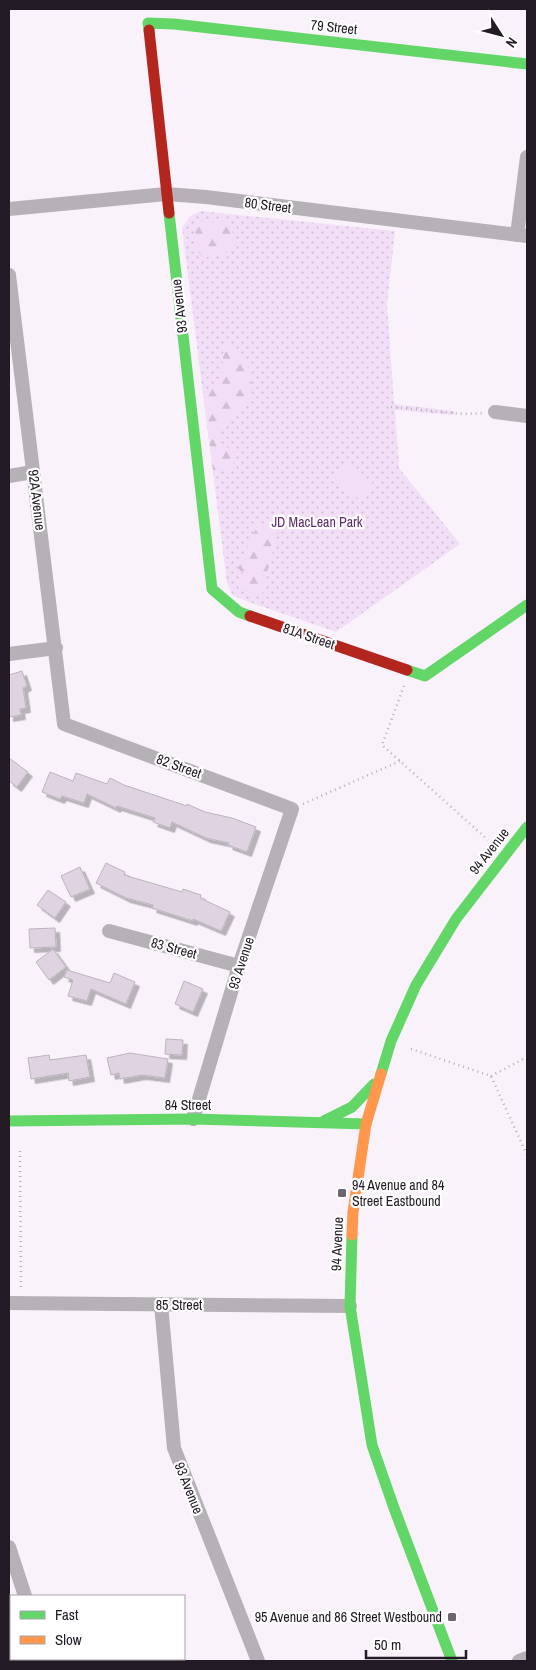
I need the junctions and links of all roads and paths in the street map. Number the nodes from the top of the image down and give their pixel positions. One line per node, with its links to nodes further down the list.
1 (148, 23): 2 (street, 79 Street); 4 (street, 93 Avenue)
2 (522, 63)
3 (527, 157): 6 (street)
4 (166, 194): 5 (street, 80 Street); 6 (street, 80 Street); 13 (street, 93 Avenue)
5 (9, 209)
6 (522, 236)
7 (9, 275): 11 (street, 92A Avenue)
8 (391, 407): 9 (path)
9 (495, 412): 10 (street)
10 (527, 416)
11 (33, 472): 12 (street); 15 (street, 92A Avenue)
12 (9, 476)
13 (212, 589): 17 (street, 81A Street)
14 (527, 605): 17 (street)
15 (56, 648): 16 (street); 18 (street, 92A Avenue)
16 (9, 654)
17 (412, 672): 19 (path)
18 (64, 724): 20 (street, 82 Street)
19 (400, 761): 20 (path); 22 (path)
20 (292, 809): 24 (street, 93 Avenue)
21 (527, 827): 27 (street, 94 Avenue)
22 (488, 840)
23 (109, 931): 24 (street, 83 Street)
24 (239, 966): 29 (street, 93 Avenue)
25 (411, 1049): 28 (path)
26 (527, 1057): 28 (path)
27 (380, 1076): 31 (street); 33 (street, 94 Avenue)
28 (491, 1076): 35 (path)
29 (193, 1119): 30 (street, 84 Street); 31 (street, 84 Street)
30 (9, 1121)
31 (320, 1123): 32 (street, 84 Street)
32 (333, 1124): 33 (street, 84 Street); 36 (street)
33 (366, 1124): 36 (street, 94 Avenue)
34 (20, 1151): 37 (path)
35 (527, 1155)
36 (360, 1164): 39 (street, 94 Avenue)
37 (15, 1303): 38 (street, 85 Street)
38 (161, 1304): 39 (street, 85 Street); 43 (street, 93 Avenue)
39 (350, 1306): 44 (street, 94 Avenue)
40 (9, 1547): 41 (street)
41 (25, 1595)
42 (527, 1658): 45 (street)
43 (258, 1661)
44 (452, 1661)
45 (519, 1661)

